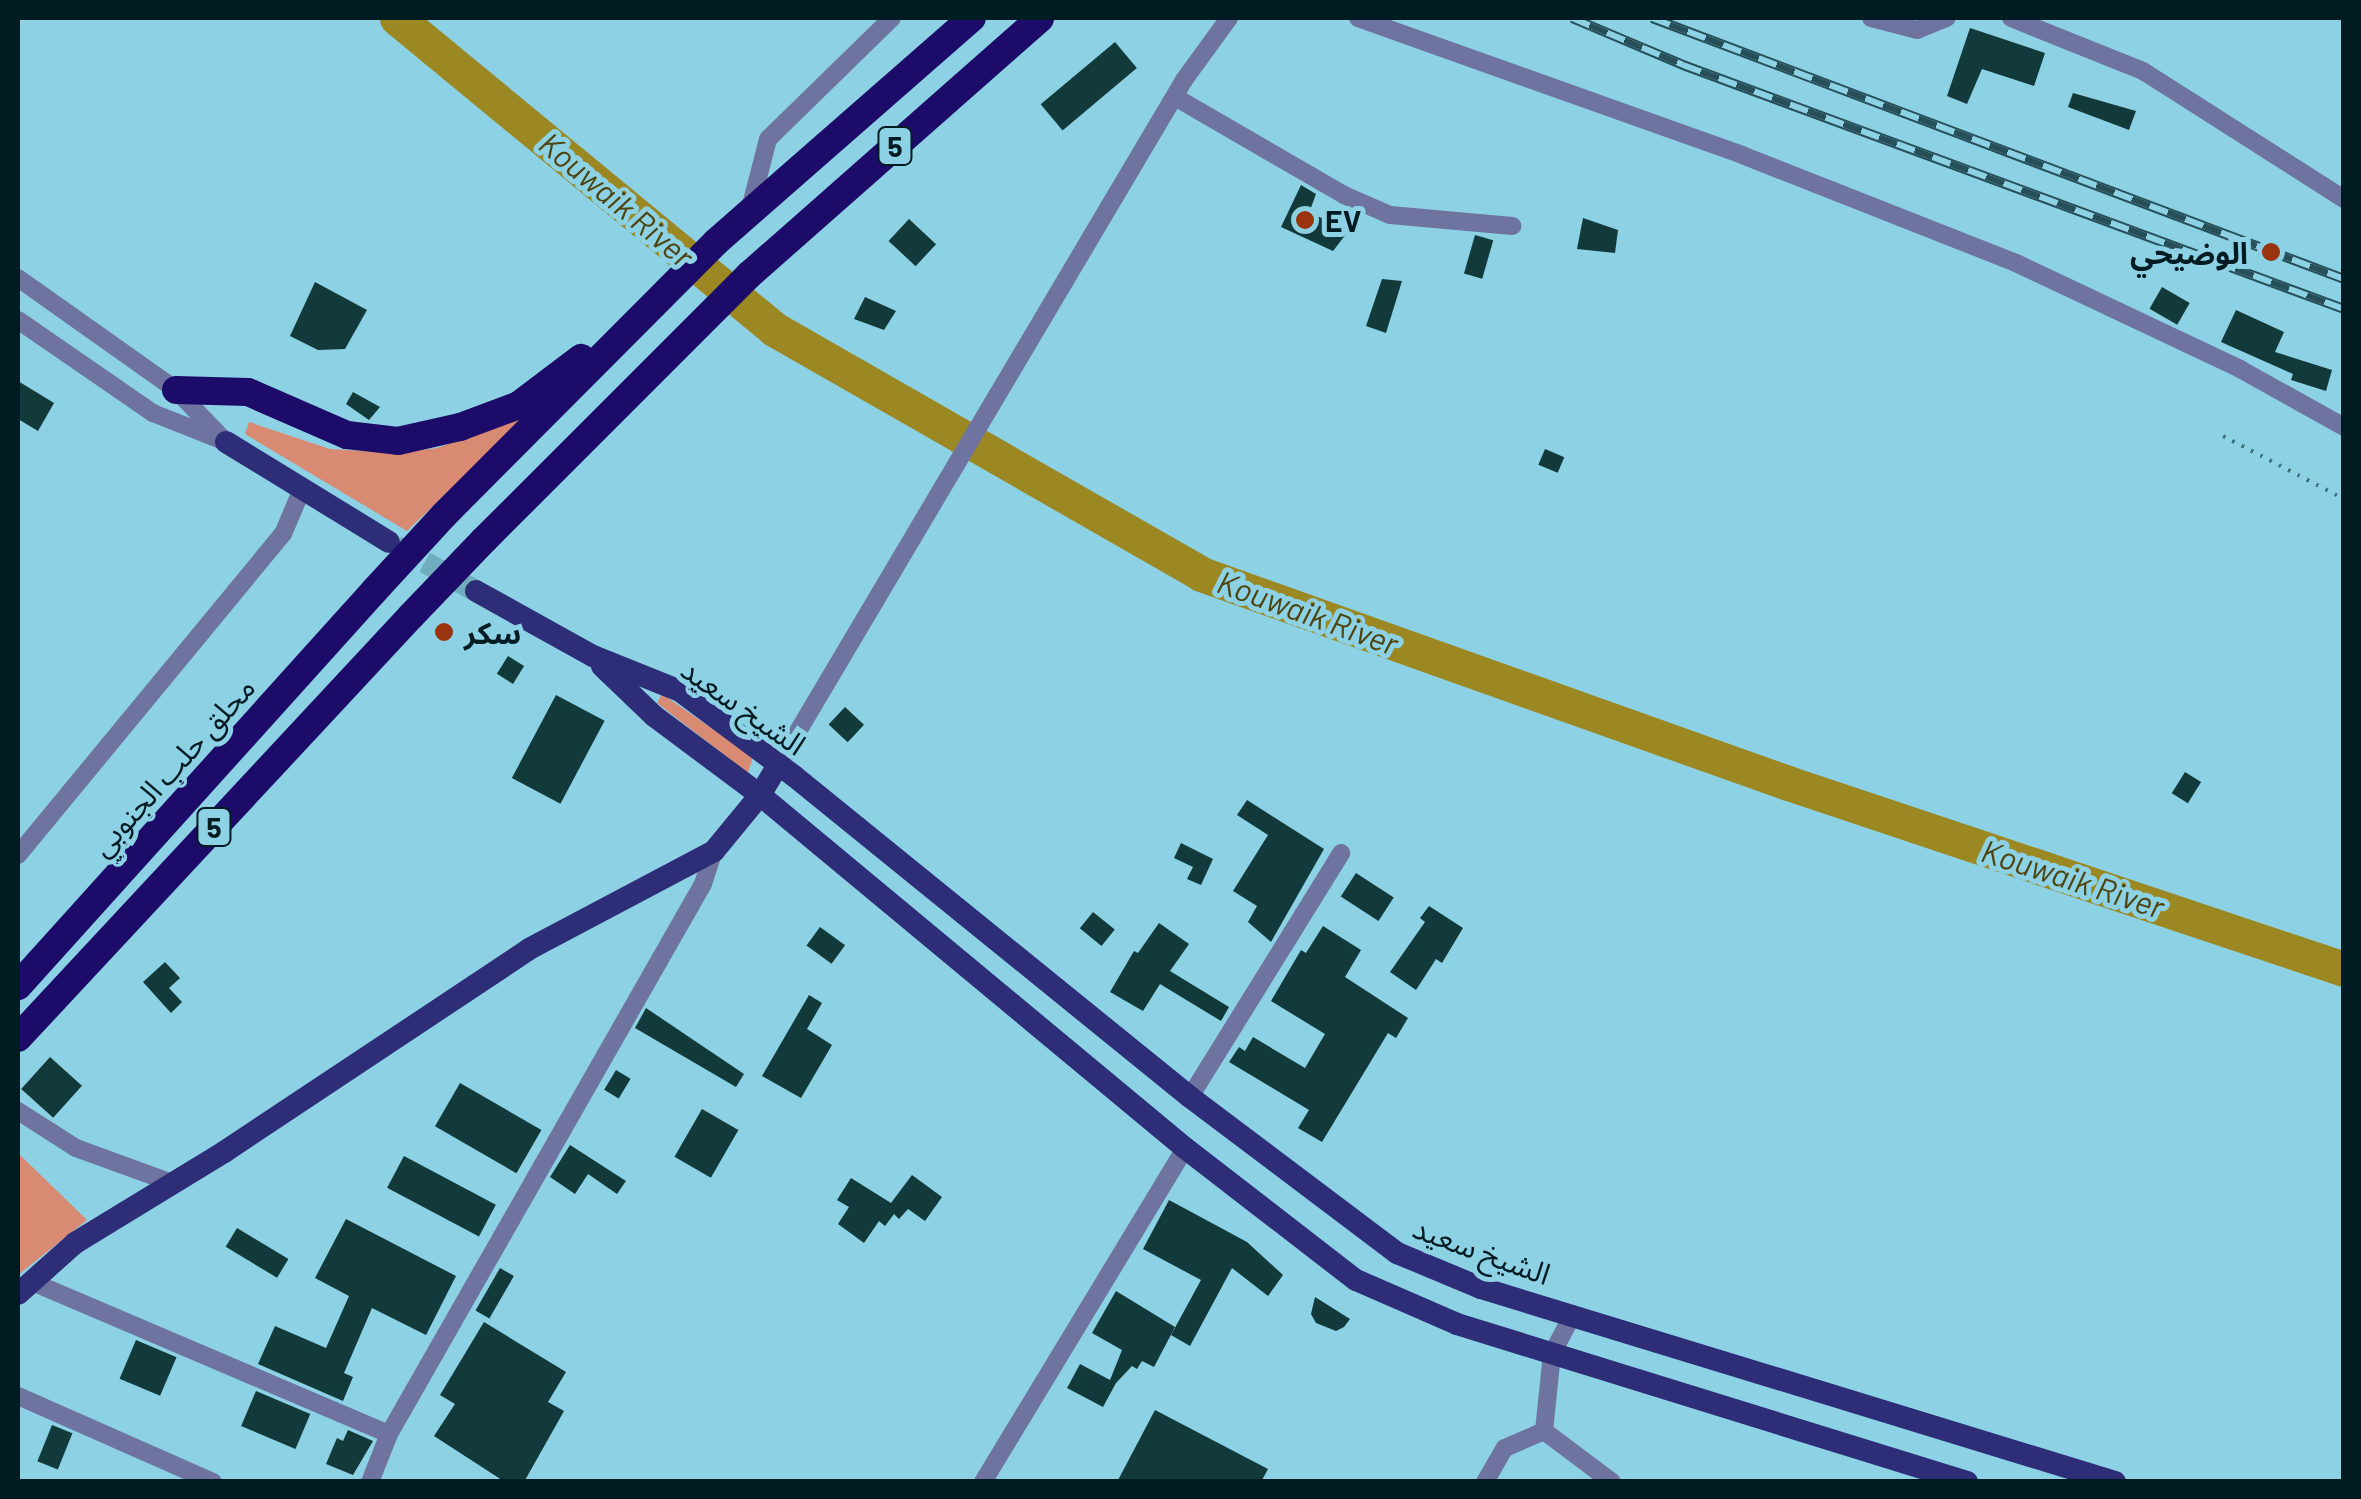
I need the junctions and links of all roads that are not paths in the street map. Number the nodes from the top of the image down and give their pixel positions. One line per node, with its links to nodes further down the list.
1 (972, 18): 11 (highway, 5)
2 (1040, 18): 29 (highway, 5, bridge)
3 (1229, 18): 9 (street)
4 (1358, 18): 17 (street)
5 (1871, 18): 6 (street)
6 (1947, 18)
7 (2011, 18): 10 (street)
8 (884, 21): 11 (street)
9 (1175, 96): 12 (street); 23 (street)
10 (2344, 198)
11 (749, 214): 14 (highway, 5)
12 (1513, 226)
13 (18, 278): 16 (street)
14 (658, 300): 16 (highway); 28 (highway, محلق حلب الجنوبي / 5, bridge)
15 (18, 320): 18 (street)
16 (176, 390): 18 (street)
17 (2343, 428)
18 (226, 442): 19 (main road)
19 (302, 489): 20 (main road); 27 (street)
20 (389, 542)
21 (476, 591): 22 (main road)
22 (593, 656): 23 (main road, الشيخ سعيد); 24 (main road, الشيخ سعيد)
23 (778, 765): 24 (main road); 30 (main road, الشيخ سعيد)
24 (760, 796): 25 (main road); 32 (main road, الشيخ سعيد)
25 (714, 851): 33 (main road); 39 (street)
26 (1341, 853): 30 (street)
27 (18, 855)
28 (18, 986)
29 (18, 1038)
30 (1190, 1097): 35 (main road, الشيخ سعيد)
31 (18, 1111): 33 (street)
32 (1185, 1148): 36 (main road, الشيخ سعيد); 42 (street)
33 (172, 1183): 34 (main road)
34 (24, 1288): 39 (street)
35 (1573, 1314): 36 (street); 46 (main road, الشيخ سعيد)
36 (1552, 1354): 38 (street); 45 (main road, الشيخ سعيد)
37 (18, 1396): 40 (street)
38 (1544, 1432): 43 (street); 44 (street)
39 (389, 1434): 41 (street)
40 (213, 1482)
41 (370, 1482)
42 (983, 1482)
43 (1486, 1482)
44 (1612, 1482)
45 (1967, 1482)
46 (2115, 1482)

